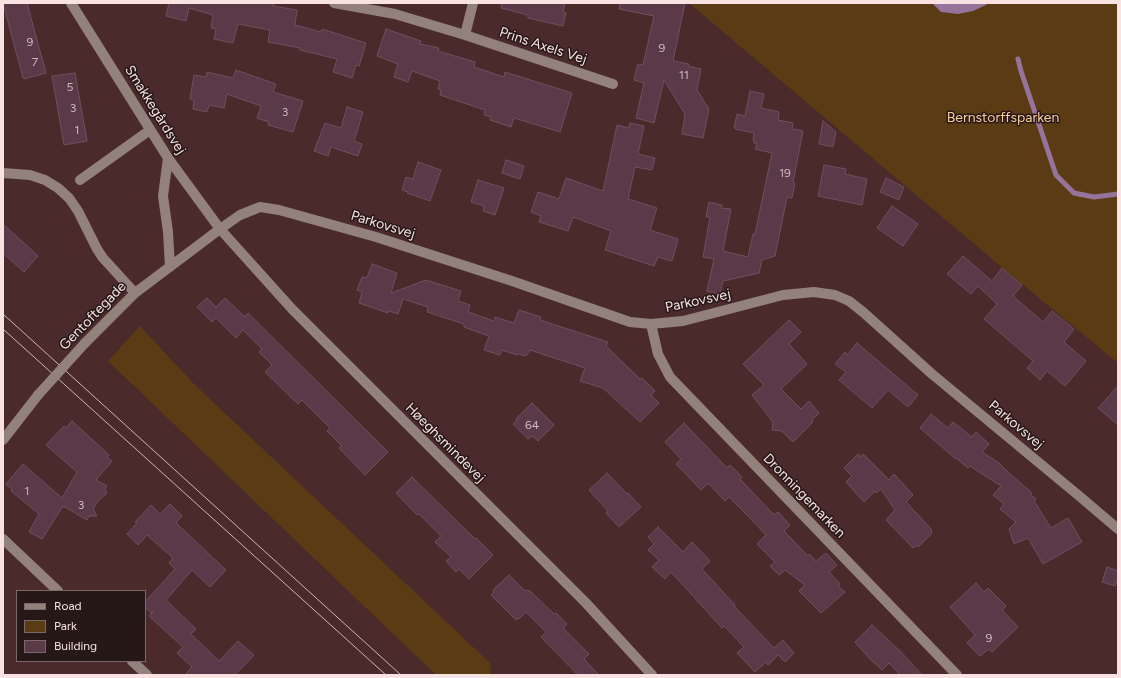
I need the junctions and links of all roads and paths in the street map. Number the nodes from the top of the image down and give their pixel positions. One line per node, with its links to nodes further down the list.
1 (334, 3): 4 (street, Prins Axels Vej)
2 (473, 3): 4 (street)
3 (75, 5): 6 (street, Smakkegårdsvej)
4 (465, 35): 5 (street, Prins Axels Vej)
5 (613, 84)
6 (150, 130): 7 (street, Smakkegårdsvej); 9 (street)
7 (168, 158): 10 (street, Smakkegårdsvej); 11 (street)
8 (3, 173): 12 (street)
9 (80, 180)
10 (220, 229): 11 (street, Gentoftegade); 13 (street, Parkovsvej); 20 (street, Høeghsmindevej)
11 (170, 267): 12 (street, Gentoftegade)
12 (135, 293): 14 (street, Gentoftegade, bridge)
13 (652, 324): 15 (street, Parkovsvej); 21 (street, Dronningemarken)
14 (3, 440)
15 (1118, 529)
16 (3, 539): 17 (street)
17 (57, 590)
18 (133, 662): 19 (street)
19 (147, 675)
20 (652, 675)
21 (957, 675)

